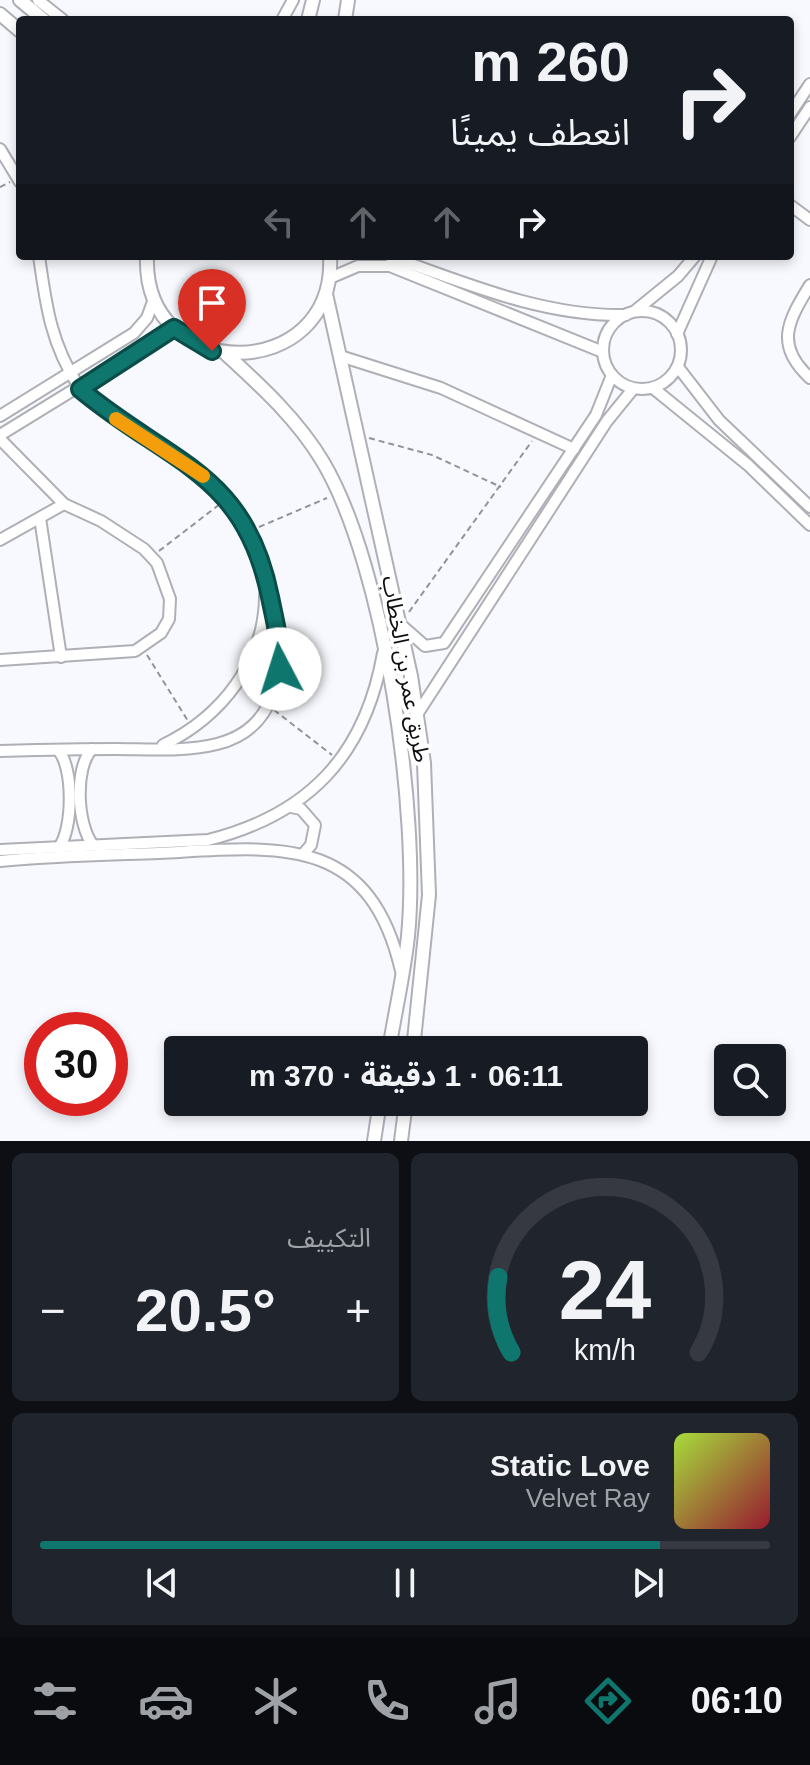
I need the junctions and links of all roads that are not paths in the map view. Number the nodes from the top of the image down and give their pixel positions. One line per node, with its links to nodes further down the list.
1 (20, 0): 4 (street)
2 (38, 0): 5 (street)
3 (0, 14): 6 (street)
4 (39, 16)
5 (58, 16)
6 (16, 28)
7 (810, 84): 9 (street)
8 (810, 107): 10 (street)
9 (794, 108)
10 (794, 131)
11 (0, 149): 12 (street)
12 (16, 175)
13 (39, 260): 32 (street)
14 (148, 260): 24 (street)
15 (330, 260): 21 (street)
16 (402, 260): 20 (street)
17 (414, 260): 20 (street)
18 (692, 260): 25 (street)
19 (710, 260): 27 (street)
20 (421, 266): 25 (street)
21 (330, 278): 23 (street); 28 (street)
22 (810, 285): 34 (street)
23 (326, 294): 29 (street); 30 (street, طريق عمر بن الخطاب)
24 (154, 299): 26 (street); 32 (street)
25 (630, 313): 27 (street); 28 (street)
26 (174, 328): 29 (street); 36 (street)
27 (677, 334): 31 (street)
28 (603, 352): 33 (street)
29 (226, 354): 48 (street, طريق عمر بن الخطاب)
30 (340, 356): 40 (street); 47 (street, طريق عمر بن الخطاب)
31 (678, 367): 35 (street); 42 (street)
32 (73, 374): 36 (street); 38 (street)
33 (612, 375): 37 (street); 40 (street)
34 (810, 378)
35 (653, 388): 37 (street); 44 (street)
36 (80, 389): 39 (street); 46 (street)
37 (633, 389): 51 (street)
38 (0, 416)
39 (0, 437): 41 (street)
40 (574, 449): 47 (street)
41 (64, 504): 43 (street); 49 (street)
42 (810, 507)
43 (40, 518): 45 (street); 49 (street)
44 (810, 525)
45 (0, 540)
46 (265, 573): 53 (street); 53 (street)
47 (400, 624): 51 (street, طريق عمر بن الخطاب)
48 (384, 652): 56 (street); 62 (street, طريق عمر بن الخطاب)
49 (61, 657): 50 (street)
50 (0, 660)
51 (418, 713): 64 (street, طريق عمر بن الخطاب)
52 (92, 749): 53 (street); 54 (street); 57 (street)
53 (155, 749)
54 (58, 750): 55 (street); 58 (street)
55 (0, 751)
56 (291, 807): 57 (street); 60 (street)
57 (93, 845): 58 (street)
58 (59, 847): 59 (street)
59 (0, 850)
60 (304, 853): 61 (street); 62 (street)
61 (0, 861)
62 (402, 972): 63 (street, طريق عمر بن الخطاب)
63 (391, 1036)
64 (414, 1036)
65 (378, 1116): 67 (street)
66 (404, 1116): 68 (street)
67 (374, 1141)
68 (401, 1141)

